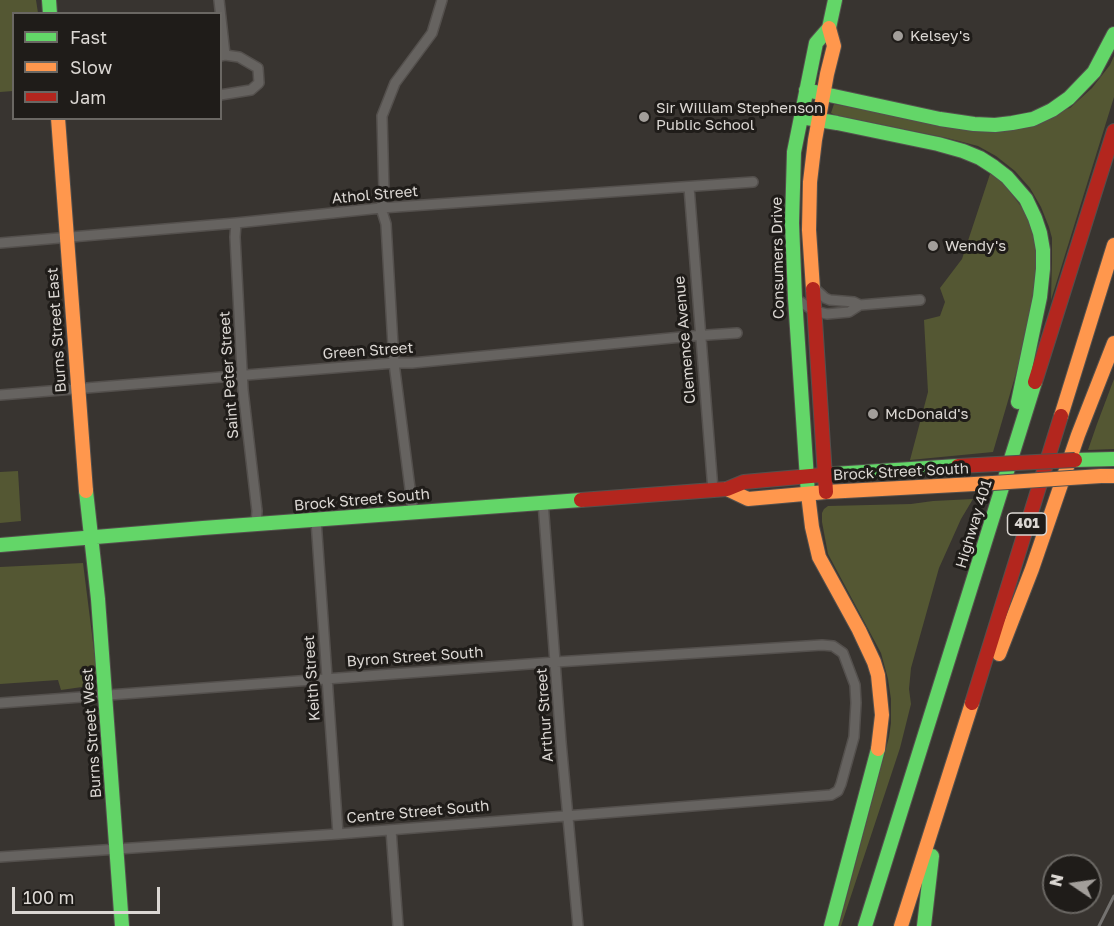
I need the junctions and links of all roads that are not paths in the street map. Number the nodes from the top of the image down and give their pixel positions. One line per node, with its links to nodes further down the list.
1 (442, 0): 15 (street)
2 (835, 0): 3 (main road, Consumers Drive)
3 (829, 28): 6 (main road, Consumers Drive); 7 (main road, Consumers Drive)
4 (1114, 34): 7 (main road)
5 (223, 56): 8 (street)
6 (806, 90): 7 (main road); 9 (main road, Consumers Drive)
7 (824, 93): 10 (main road, Consumers Drive)
8 (222, 95)
9 (801, 117): 10 (main road); 21 (main road, Consumers Drive)
10 (819, 119): 20 (main road, Consumers Drive); 48 (main road)
11 (58, 120): 17 (main road, Burns Street East)
12 (1114, 132): 48 (main road, Highway 401 / 401)
13 (753, 182): 14 (street, Athol Street)
14 (689, 187): 15 (street, Athol Street); 26 (street, Clemence Avenue)
15 (381, 208): 16 (street, Athol Street); 28 (street)
16 (236, 223): 17 (street, Athol Street); 29 (street, Saint Peter Street)
17 (66, 238): 18 (street, Athol Street); 30 (main road, Burns Street East)
18 (0, 243)
19 (1114, 245): 52 (main road, 401)
20 (812, 286): 23 (street); 24 (main road, Consumers Drive)
21 (795, 298): 24 (street); 34 (main road, Consumers Drive)
22 (920, 300): 23 (street)
23 (860, 305): 24 (street)
24 (814, 311): 33 (main road, Consumers Drive)
25 (737, 333): 26 (street, Green Street)
26 (700, 335): 28 (street, Green Street); 37 (street, Clemence Avenue)
27 (1114, 343): 52 (main road)
28 (394, 363): 29 (street, Green Street); 41 (street)
29 (243, 375): 30 (street, Green Street); 43 (street, Saint Peter Street)
30 (77, 388): 31 (street, Green Street); 44 (main road, Burns Street East)
31 (0, 395)
32 (1111, 459): 33 (main road, Brock Street South, bridge)
33 (825, 475): 34 (main road, Brock Street South); 38 (main road, Consumers Drive)
34 (807, 476): 36 (main road, Brock Street South); 39 (main road, Consumers Drive)
35 (1108, 476): 38 (main road, Brock Street South, bridge)
36 (728, 489): 37 (main road, Brock Street South); 39 (main road, Brock Street South)
37 (713, 490): 40 (main road, Brock Street South)
38 (826, 492): 39 (main road, Brock Street South)
39 (808, 494): 61 (main road, Consumers Drive)
40 (543, 502): 41 (main road, Brock Street South); 46 (street, Arthur Street)
41 (413, 512): 42 (main road, Brock Street South)
42 (316, 520): 43 (main road, Brock Street South); 47 (street, Keith Street)
43 (256, 525): 44 (main road, Brock Street South)
44 (93, 538): 45 (main road, Brock Street South); 49 (main road, Burns Street West)
45 (0, 546)
46 (556, 662): 47 (street, Byron Street South); 51 (street, Byron Street South); 53 (street, Arthur Street)
47 (327, 679): 49 (street, Byron Street South); 55 (street, Keith Street)
48 (940, 687): 62 (main road, Highway 401 / 401)
49 (105, 694): 50 (street, Byron Street South); 56 (main road, Burns Street West)
50 (0, 703)
51 (838, 791): 53 (street, Centre Street South)
52 (940, 807): 63 (main road, 401); 64 (main road)
53 (568, 815): 54 (street, Centre Street South); 60 (street, Arthur Street)
54 (391, 830): 55 (street, Centre Street South); 59 (street)
55 (338, 834): 56 (street, Centre Street South)
56 (117, 849): 57 (street, Centre Street South); 58 (main road, Burns Street West)
57 (0, 857)
58 (122, 926)
59 (398, 926)
60 (578, 926)
61 (831, 926)
62 (865, 926)
63 (901, 926)
64 (924, 926)

